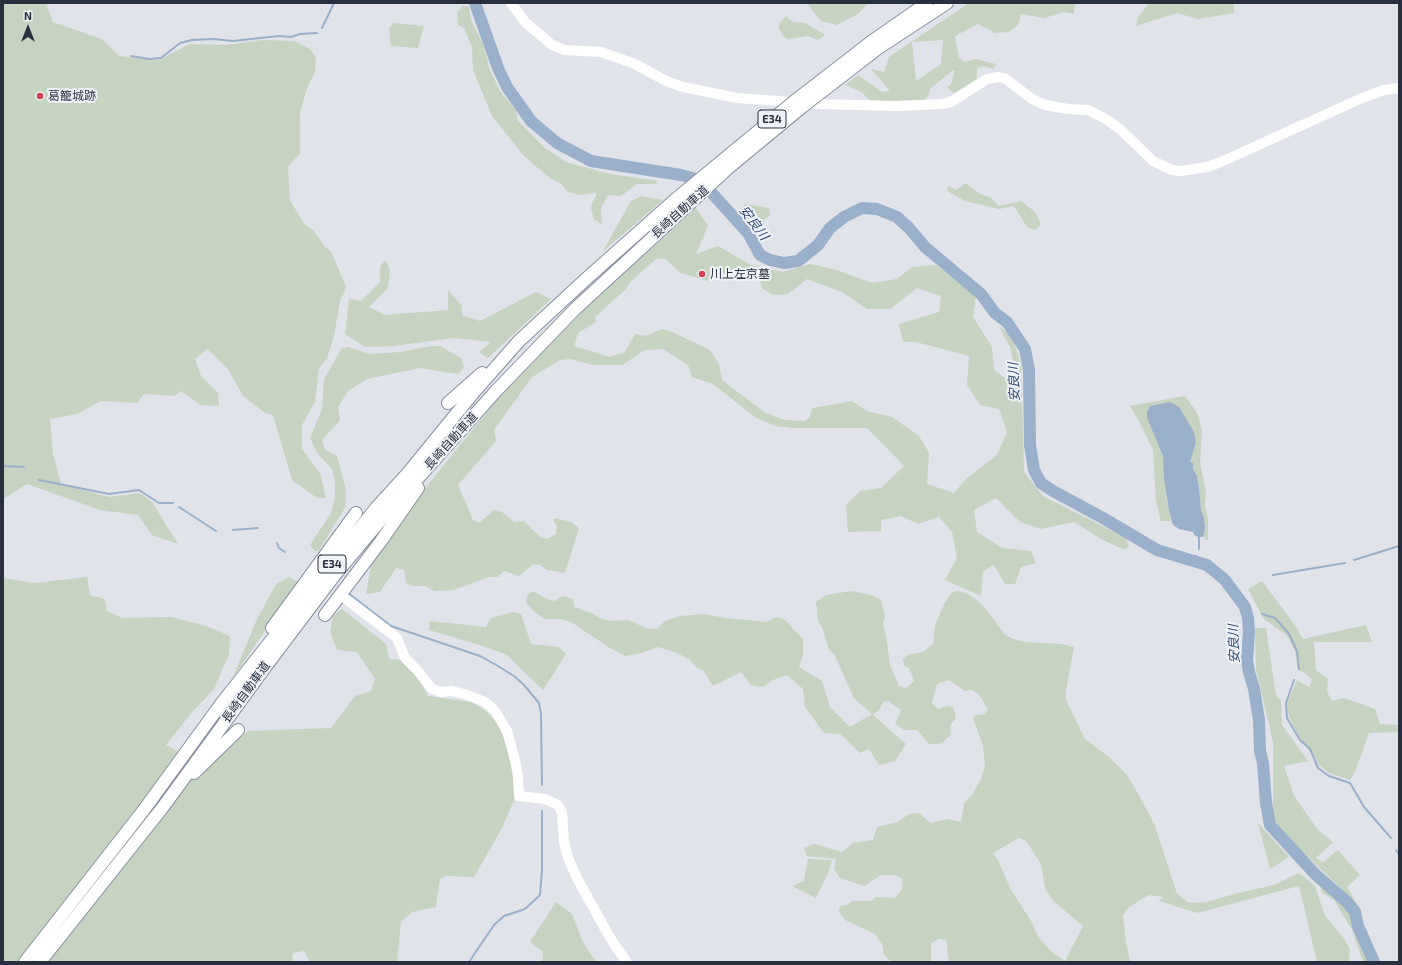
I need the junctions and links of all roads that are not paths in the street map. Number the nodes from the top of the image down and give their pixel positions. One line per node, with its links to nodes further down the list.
1 (511, 3): 5 (street)
2 (927, 3): 4 (highway, 長崎自動車道 / E34)
3 (947, 3): 4 (highway, 長崎自動車道 / E34)
4 (874, 46): 6 (highway, 長崎自動車道 / E34, bridge); 8 (highway, 長崎自動車道 / E34, bridge)
5 (1399, 88)
6 (519, 341): 7 (highway); 12 (highway, 長崎自動車道 / E34)
7 (448, 403)
8 (460, 430): 11 (highway); 14 (highway, 長崎自動車道 / E34)
9 (356, 513): 12 (highway)
10 (346, 599): 17 (street)
11 (325, 615)
12 (220, 704): 15 (highway, 長崎自動車道 / E34)
13 (238, 730): 14 (highway)
14 (163, 807): 16 (highway, 長崎自動車道 / E34)
15 (25, 962)
16 (40, 962)
17 (627, 962)

